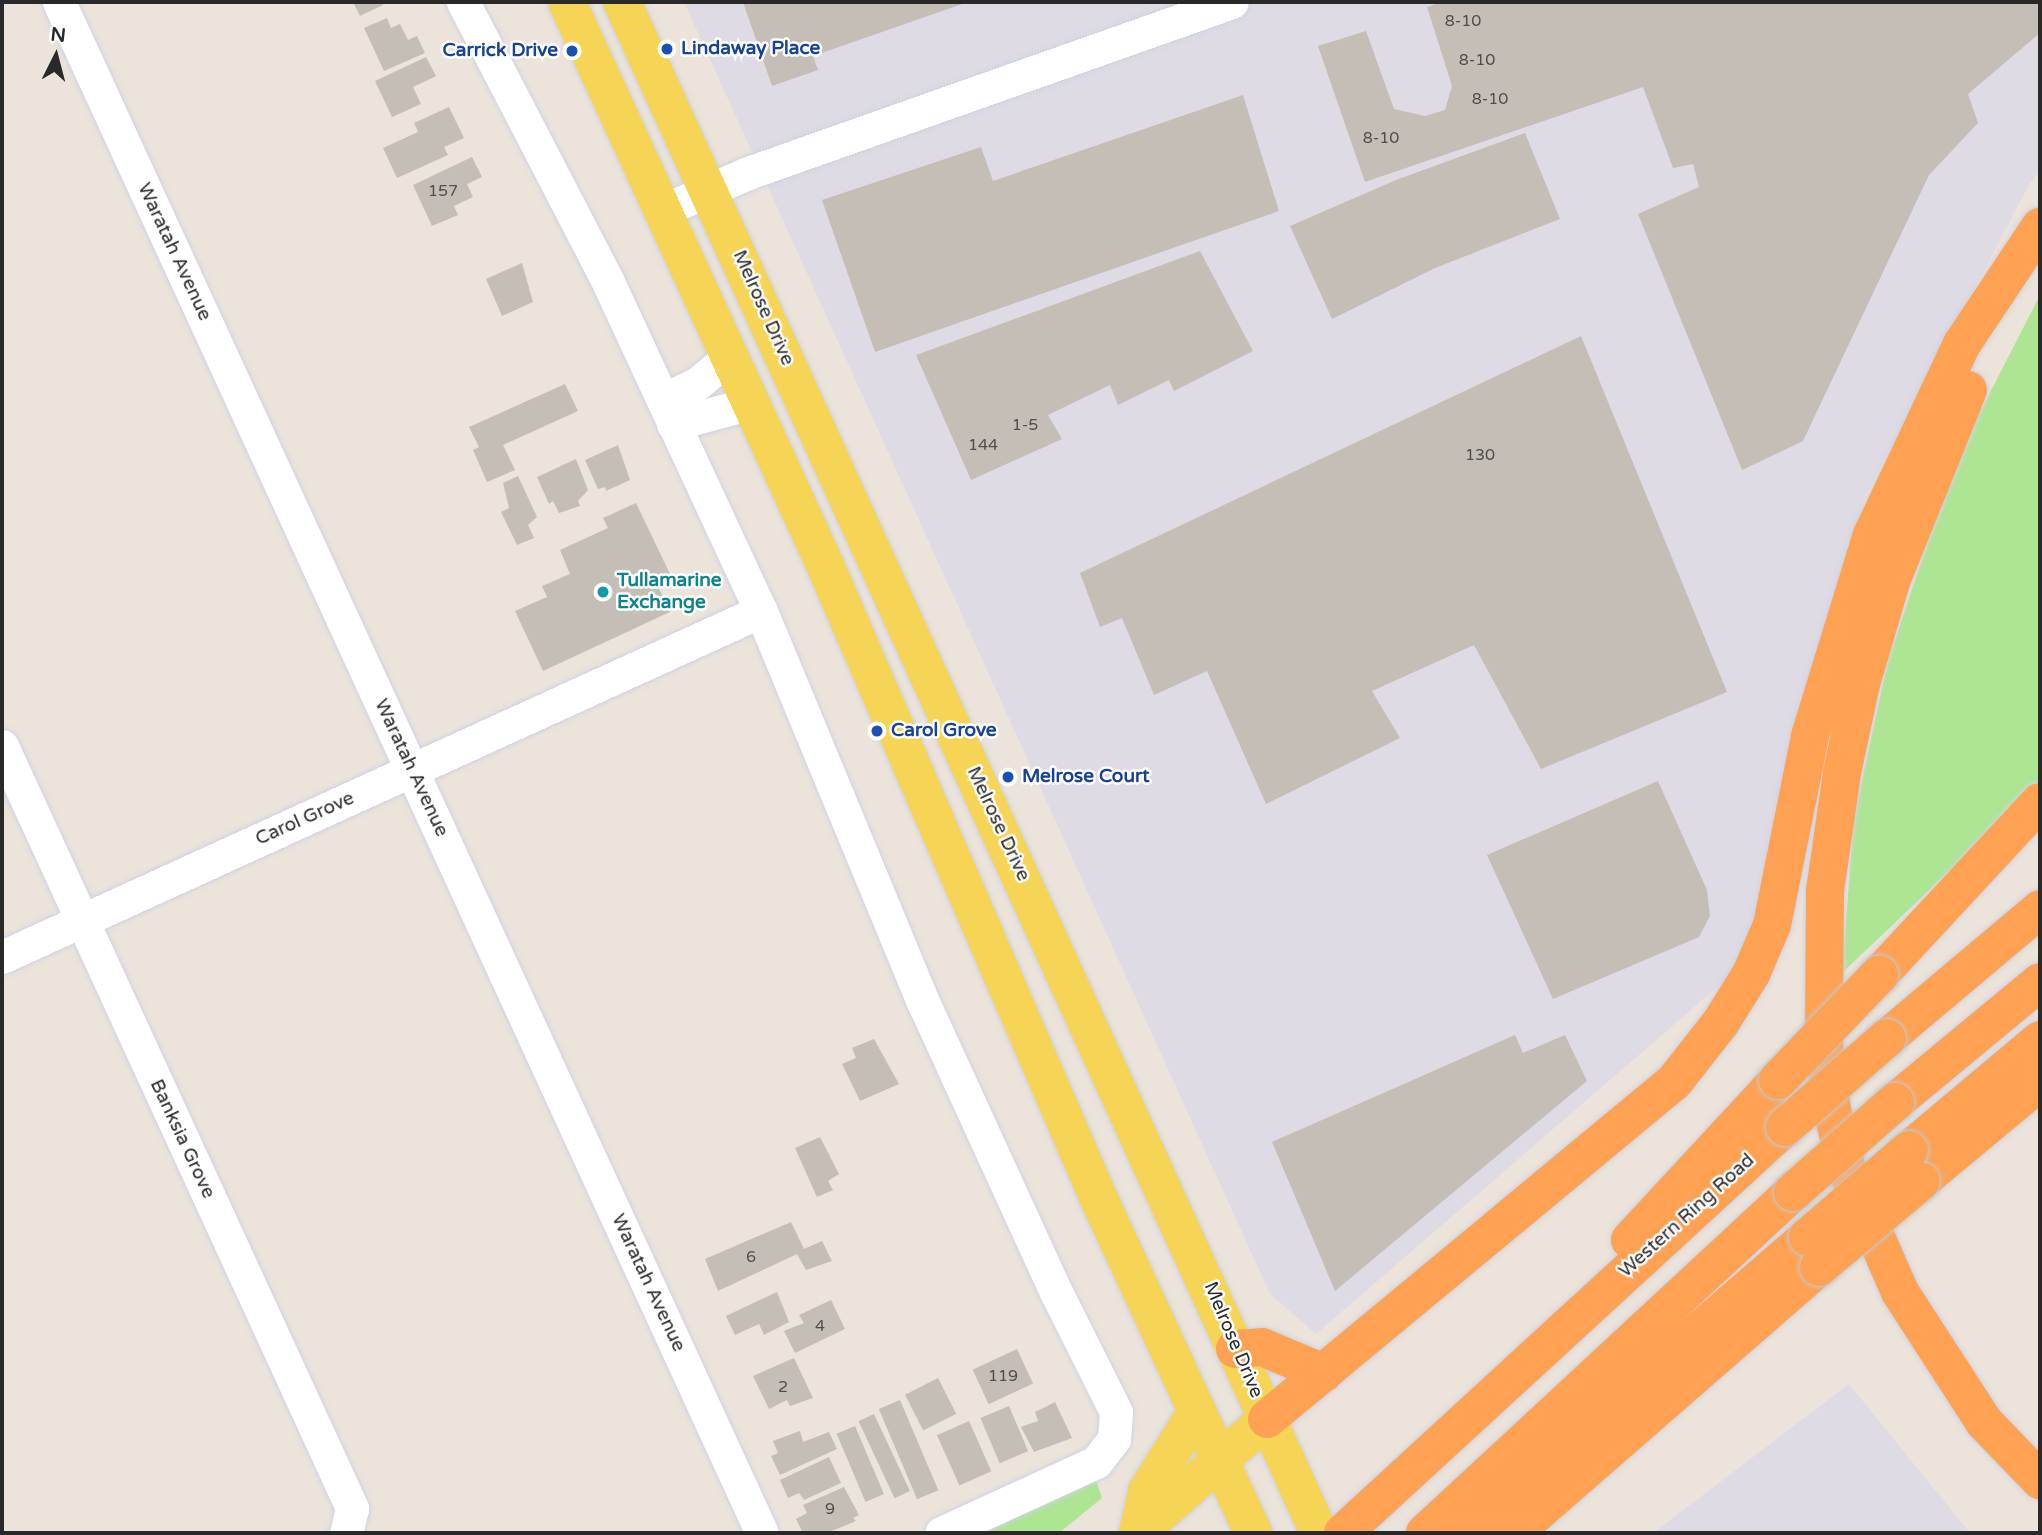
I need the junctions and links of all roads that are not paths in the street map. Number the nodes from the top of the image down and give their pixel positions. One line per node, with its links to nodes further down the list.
1 (60, 2): 15 (street, Waratah Avenue)
2 (463, 2): 12 (street)
3 (567, 2): 7 (main road)
4 (622, 2): 6 (main road, Melrose Drive)
5 (1232, 2): 6 (street)
6 (709, 191): 7 (street); 16 (main road, Melrose Drive)
7 (664, 210): 10 (main road)
8 (2040, 227): 29 (highway)
9 (2040, 262): 34 (highway)
10 (729, 357): 11 (main road); 12 (street)
11 (752, 403): 12 (street); 17 (main road)
12 (668, 412): 13 (street)
13 (761, 611): 15 (street, Carol Grove); 38 (street)
14 (2, 746): 20 (street, Banksia Grove)
15 (412, 771): 20 (street, Carol Grove); 37 (street, Waratah Avenue)
16 (974, 773): 17 (main road); 28 (main road, Melrose Drive)
17 (926, 794): 30 (main road)
18 (2040, 802): 27 (highway, bridge)
19 (2040, 909): 27 (highway, Western Ring Road, bridge)
20 (81, 920): 21 (street, Carol Grove); 36 (street, Banksia Grove)
21 (2, 957)
22 (2040, 982): 42 (highway, bridge)
23 (2040, 1040): 25 (highway)
24 (2040, 1082): 25 (highway)
25 (1915, 1165): 26 (highway, bridge)
26 (1813, 1252): 43 (highway); 44 (highway)
27 (1547, 1341): 41 (highway, Western Ring Road)
28 (1235, 1349): 29 (highway); 31 (main road, Melrose Drive)
29 (1324, 1373): 31 (highway)
30 (1196, 1413): 32 (main road); 39 (main road)
31 (1267, 1419): 32 (main road); 33 (main road, Melrose Drive)
32 (1217, 1462): 35 (main road); 39 (main road)
33 (1294, 1480): 35 (main road); 40 (main road, Melrose Drive)
34 (2040, 1480)
35 (1243, 1528)
36 (346, 1533)
37 (762, 1533)
38 (941, 1533)
39 (1138, 1533)
40 (1319, 1533)
41 (1343, 1533)
42 (1424, 1533)
43 (1465, 1533)
44 (1514, 1533)

